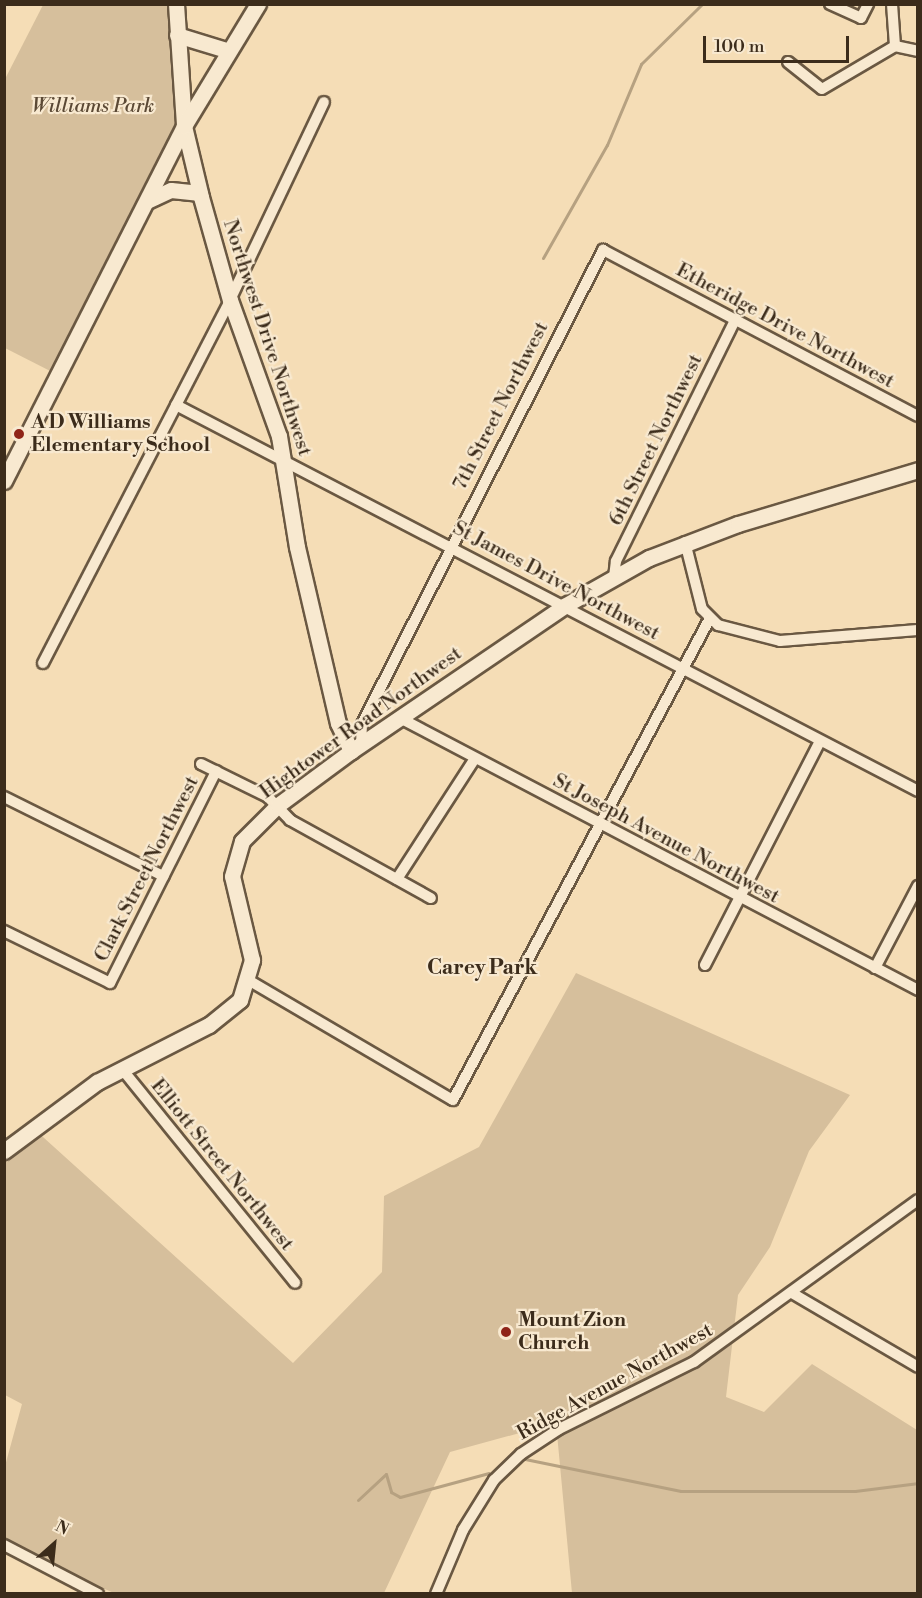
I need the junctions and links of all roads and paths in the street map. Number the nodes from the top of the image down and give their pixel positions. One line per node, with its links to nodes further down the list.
1 (176, 4): 6 (street, Northwest Drive Northwest)
2 (258, 4): 8 (street)
3 (830, 4): 4 (street)
4 (868, 4)
5 (892, 4): 7 (street)
6 (177, 35): 8 (street); 12 (street, Northwest Drive Northwest)
7 (895, 46): 9 (street); 10 (street)
8 (226, 50): 12 (street)
9 (918, 51)
10 (788, 62)
11 (324, 102): 16 (street)
12 (184, 126): 13 (street, Northwest Drive Northwest); 14 (street)
13 (200, 193): 14 (street); 16 (street, Northwest Drive Northwest)
14 (147, 201): 22 (street)
15 (635, 267): 17 (street, Etheridge Drive Northwest); 24 (street, 7th Street Northwest)
16 (230, 300): 18 (street); 20 (street, Northwest Drive Northwest)
17 (735, 320): 19 (street, Etheridge Drive Northwest); 25 (street, 6th Street Northwest)
18 (176, 405): 20 (street, St James Drive Northwest); 29 (street)
19 (918, 416)
20 (286, 461): 24 (street, St James Drive Northwest); 33 (street, Northwest Drive Northwest)
21 (918, 470): 23 (street, Hightower Road Northwest)
22 (4, 481)
23 (685, 542): 25 (street, Hightower Road Northwest); 27 (street)
24 (449, 546): 26 (street, St James Drive Northwest); 33 (street, 7th Street Northwest)
25 (614, 576): 26 (street, Hightower Road Northwest)
26 (564, 606): 30 (street, St James Drive Northwest); 31 (street, Hightower Road Northwest)
27 (709, 620): 28 (street); 30 (street)
28 (918, 630)
29 (43, 663)
30 (683, 668): 32 (street, St James Drive Northwest); 40 (street)
31 (400, 718): 33 (street, Hightower Road Northwest); 34 (street, St Joseph Avenue Northwest)
32 (819, 741): 37 (street, St James Drive Northwest); 45 (street)
33 (356, 747): 39 (street, Hightower Road Northwest)
34 (474, 760): 40 (street, St Joseph Avenue Northwest); 42 (street)
35 (201, 764): 36 (street)
36 (216, 771): 39 (street); 41 (street, Clark Street Northwest)
37 (918, 791)
38 (4, 797): 41 (street)
39 (278, 805): 42 (street); 49 (street, Hightower Road Northwest)
40 (602, 826): 45 (street, St Joseph Avenue Northwest); 49 (street)
41 (163, 876): 46 (street, Clark Street Northwest)
42 (397, 879): 44 (street)
43 (918, 886): 48 (street)
44 (431, 898)
45 (739, 898): 47 (street); 48 (street, St Joseph Avenue Northwest)
46 (4, 931)
47 (705, 965)
48 (875, 968): 50 (street, St Joseph Avenue Northwest)
49 (250, 981): 51 (street)
50 (918, 990)
51 (122, 1069): 52 (street); 54 (street, Elliott Street Northwest)
52 (4, 1151)
53 (918, 1200): 55 (street, Ridge Avenue Northwest)
54 (295, 1283)
55 (792, 1293): 56 (street); 59 (street, Ridge Avenue Northwest)
56 (918, 1367)
57 (4, 1545): 58 (street)
58 (98, 1593)
59 (436, 1593)

